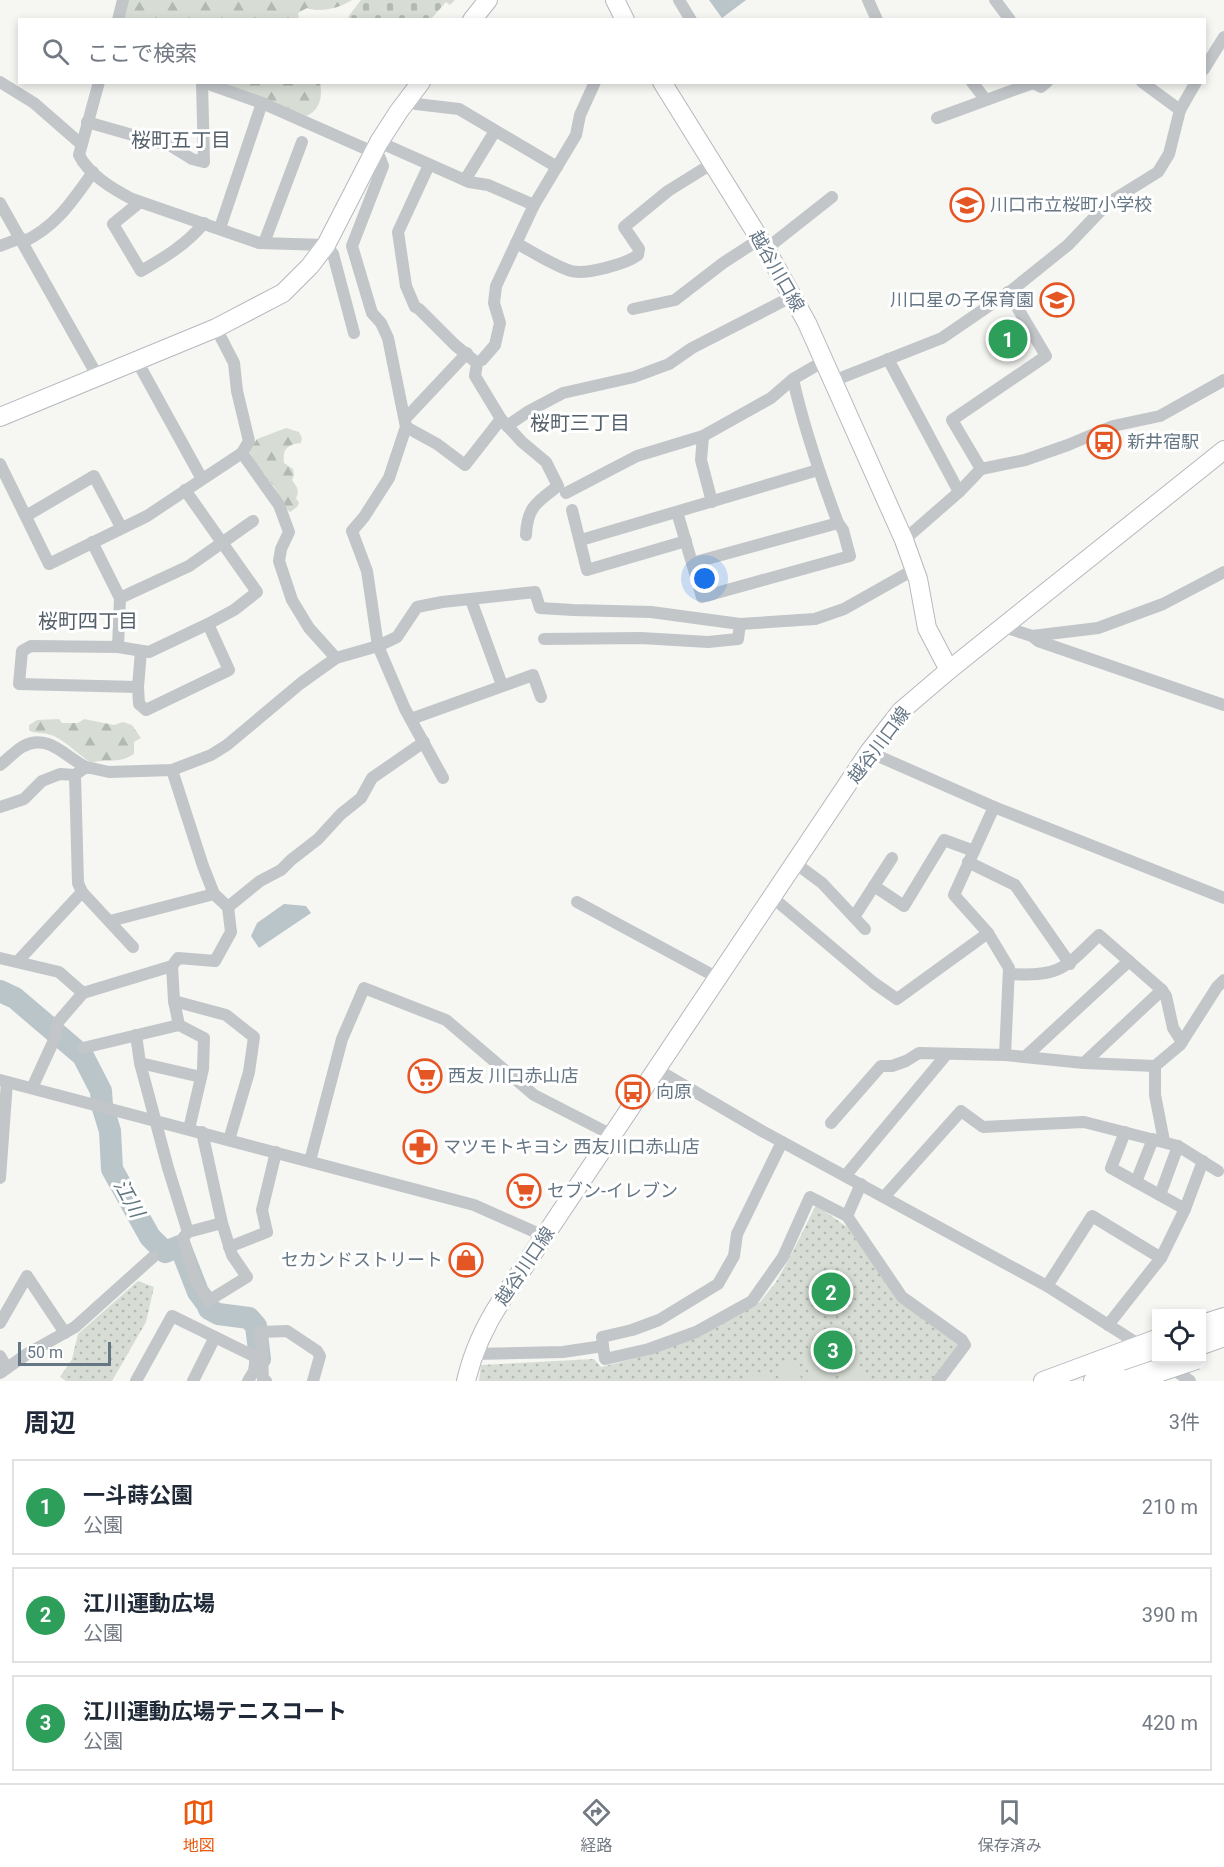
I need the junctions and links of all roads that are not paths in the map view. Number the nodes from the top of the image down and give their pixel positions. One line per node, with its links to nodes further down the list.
1 (123, 0): 7 (street)
2 (488, 0): 8 (main road)
3 (615, 0): 9 (main road)
4 (679, 0): 10 (street)
5 (868, 0): 11 (street)
6 (994, 0): 12 (street)
7 (118, 18)
8 (474, 18)
9 (624, 18)
10 (690, 18)
11 (876, 18)
12 (1008, 18)
13 (1224, 37): 14 (street)
14 (1206, 66)
15 (0, 82): 34 (street)
16 (98, 84): 31 (street)
17 (202, 84): 31 (street)
18 (208, 84): 28 (street)
19 (419, 84): 26 (main road)
20 (594, 84): 38 (street)
21 (663, 84): 36 (main road, 越谷川口線)
22 (974, 84): 27 (street)
23 (1027, 84): 27 (street)
24 (1145, 84): 29 (street)
25 (1195, 84): 29 (street)
26 (407, 99): 32 (street); 35 (main road)
27 (985, 99): 30 (street)
28 (262, 103): 35 (street); 46 (street)
29 (1180, 110): 53 (street)
30 (937, 118)
31 (87, 122): 34 (street)
32 (495, 131): 38 (street); 40 (street)
33 (302, 142): 48 (street)
34 (81, 144): 39 (street)
35 (376, 147): 37 (street); 51 (main road); 68 (street)
36 (713, 163): 49 (street); 50 (main road, 越谷川口線)
37 (429, 165): 40 (street); 58 (street)
38 (557, 167): 44 (street)
39 (93, 172): 42 (street); 47 (street)
40 (465, 180): 44 (street)
41 (832, 197): 50 (street)
42 (140, 202): 45 (street); 45 (street)
43 (0, 203): 47 (street)
44 (534, 205): 49 (street)
45 (204, 223): 46 (street)
46 (220, 228): 48 (street)
47 (22, 240): 52 (street); 63 (street)
48 (264, 243): 51 (street)
49 (516, 243): 60 (street)
50 (763, 244): 54 (main road, 越谷川口線); 55 (street)
51 (326, 245): 56 (main road); 57 (street)
52 (0, 246)
53 (1008, 292): 59 (street); 74 (street)
54 (793, 296): 62 (main road, 越谷川口線); 69 (street)
55 (633, 309)
56 (216, 327): 61 (main road); 72 (street)
57 (354, 333)
58 (467, 353): 68 (street); 69 (street)
59 (888, 359): 66 (street); 78 (street)
60 (482, 360)
61 (137, 361): 63 (main road); 76 (street)
62 (824, 361): 64 (street); 66 (main road, 越谷川口線)
63 (98, 377): 67 (main road)
64 (793, 379): 70 (street); 75 (street)
65 (1224, 380): 74 (street)
66 (834, 381): 89 (main road, 越谷川口線)
67 (0, 417)
68 (406, 423): 69 (street); 103 (street)
69 (504, 423): 87 (street)
70 (703, 436): 79 (street); 80 (street)
71 (1224, 450): 100 (main road)
72 (242, 453): 76 (street); 106 (street)
73 (0, 464): 83 (street)
74 (981, 469): 78 (street)
75 (818, 470): 80 (street); 85 (street)
76 (202, 479): 77 (street)
77 (186, 490): 86 (street); 92 (street)
78 (958, 492): 89 (street)
79 (567, 493)
80 (712, 502): 82 (street)
81 (572, 510): 88 (street)
82 (677, 512): 88 (street); 90 (street)
83 (26, 516): 86 (street); 91 (street)
84 (253, 521): 92 (street)
85 (838, 523): 93 (street); 93 (street)
86 (121, 527): 91 (street)
87 (526, 536)
88 (580, 540): 90 (street)
89 (904, 540): 94 (main road, 越谷川口線)
90 (686, 541): 93 (street)
91 (92, 542): 96 (street)
92 (223, 543): 96 (street); 98 (street)
93 (692, 563)
94 (915, 569): 99 (street); 107 (main road, 越谷川口線)
95 (1224, 572): 101 (street)
96 (120, 598): 104 (street)
97 (471, 600): 99 (street); 103 (street); 108 (street)
98 (208, 624): 105 (street); 109 (street)
99 (740, 624): 102 (street)
100 (1004, 627): 101 (street); 107 (main road)
101 (1032, 636): 111 (street)
102 (544, 639)
103 (378, 646): 106 (street); 112 (street)
104 (118, 647): 105 (street); 109 (street)
105 (141, 651): 109 (street)
106 (336, 658): 117 (street)
107 (949, 670): 114 (main road, 越谷川口線)
108 (502, 685): 110 (street); 112 (street)
109 (138, 687)
110 (541, 697)
111 (1224, 705)
112 (411, 719): 113 (street)
113 (423, 742): 119 (street); 131 (street)
114 (868, 752): 121 (street); 124 (main road, 越谷川口線)
115 (0, 765): 116 (street)
116 (86, 766): 117 (street); 118 (street)
117 (172, 770): 127 (street)
118 (75, 775): 120 (street); 126 (street)
119 (443, 778)
120 (0, 807)
121 (994, 807): 122 (street); 129 (street)
122 (971, 856): 125 (street); 135 (street); 140 (street)
123 (892, 858): 125 (street)
124 (795, 863): 128 (main road, 越谷川口線); 132 (street)
125 (874, 886): 132 (street)
126 (82, 892): 133 (street); 138 (street)
127 (214, 894): 131 (street); 133 (street)
128 (772, 897): 135 (street); 143 (main road, 越谷川口線)
129 (1224, 897)
130 (577, 902): 143 (street)
131 (228, 907): 141 (street)
132 (854, 917): 134 (street)
133 (110, 921): 136 (street)
134 (865, 929)
135 (988, 933): 142 (street)
136 (133, 947)
137 (0, 958): 138 (street)
138 (18, 961): 146 (street)
139 (1129, 961): 140 (street); 145 (street); 154 (street)
140 (1070, 964): 142 (street)
141 (172, 966): 146 (street); 147 (street)
142 (1009, 974): 153 (street)
143 (718, 978): 158 (main road, 越谷川口線)
144 (1224, 980): 150 (street)
145 (1162, 990): 150 (street); 156 (street)
146 (83, 993): 161 (street)
147 (174, 1001): 148 (street); 168 (street)
148 (179, 1025): 149 (street); 159 (street)
149 (136, 1035): 151 (street); 155 (street)
150 (1182, 1042): 157 (street)
151 (83, 1048)
152 (946, 1055): 153 (street); 163 (street); 176 (street)
153 (1005, 1055): 154 (street)
154 (1025, 1057): 156 (street)
155 (140, 1063): 159 (street); 162 (street)
156 (1084, 1063): 157 (street)
157 (1155, 1066): 169 (street)
158 (656, 1069): 167 (main road, 越谷川口線); 170 (street)
159 (201, 1077): 165 (street)
160 (4, 1081): 161 (street); 164 (street)
161 (32, 1088): 162 (street)
162 (156, 1120): 165 (street); 185 (street)
163 (831, 1123)
164 (2, 1126): 177 (street)
165 (195, 1130): 168 (street); 184 (street)
166 (1125, 1132): 169 (street); 178 (street); 181 (street)
167 (612, 1135): 173 (street); 186 (main road, 越谷川口線)
168 (230, 1140): 172 (street)
169 (1159, 1140): 171 (street); 178 (street)
170 (782, 1142): 176 (street); 199 (street)
171 (1179, 1146): 174 (street); 180 (street)
172 (276, 1152): 173 (street); 187 (street)
173 (310, 1161): 186 (street)
174 (1203, 1161): 175 (street); 182 (street)
175 (1218, 1171)
176 (846, 1175): 179 (street)
177 (0, 1178)
178 (1136, 1182): 180 (street)
179 (861, 1184): 181 (street); 183 (street)
180 (1160, 1195): 182 (street)
181 (884, 1197): 190 (street)
182 (1185, 1209): 189 (street)
183 (847, 1216): 199 (street); 217 (street)
184 (222, 1223): 185 (street); 187 (street)
185 (188, 1232): 187 (street)
186 (544, 1236): 202 (main road, 越谷川口線)
187 (229, 1246)
188 (153, 1257): 195 (street)
189 (1161, 1258): 190 (street); 194 (street)
190 (1047, 1286): 194 (street)
191 (1224, 1317): 193 (main road)
192 (0, 1323): 195 (street)
193 (1206, 1323)
194 (1108, 1325): 201 (street)
195 (65, 1333): 210 (street)
196 (1224, 1335): 198 (highway)
197 (215, 1337): 207 (street); 211 (street); 212 (street)
198 (1206, 1342)
199 (603, 1346): 202 (street)
200 (1224, 1349): 206 (highway)
201 (1152, 1351)
202 (473, 1353): 216 (main road, 越谷川口線)
203 (1152, 1353): 218 (main road)
204 (1152, 1353): 219 (highway)
205 (0, 1356): 210 (street)
206 (1206, 1356)
207 (259, 1358): 213 (street); 214 (street); 215 (street)
208 (1168, 1363): 221 (street)
209 (1184, 1363): 220 (highway, bridge)
210 (4, 1371)
211 (136, 1381)
212 (193, 1381)
213 (248, 1381)
214 (266, 1381)
215 (313, 1381)
216 (466, 1381)
217 (938, 1381)
218 (1043, 1381)
219 (1095, 1381)
220 (1128, 1381)
221 (1190, 1381)

